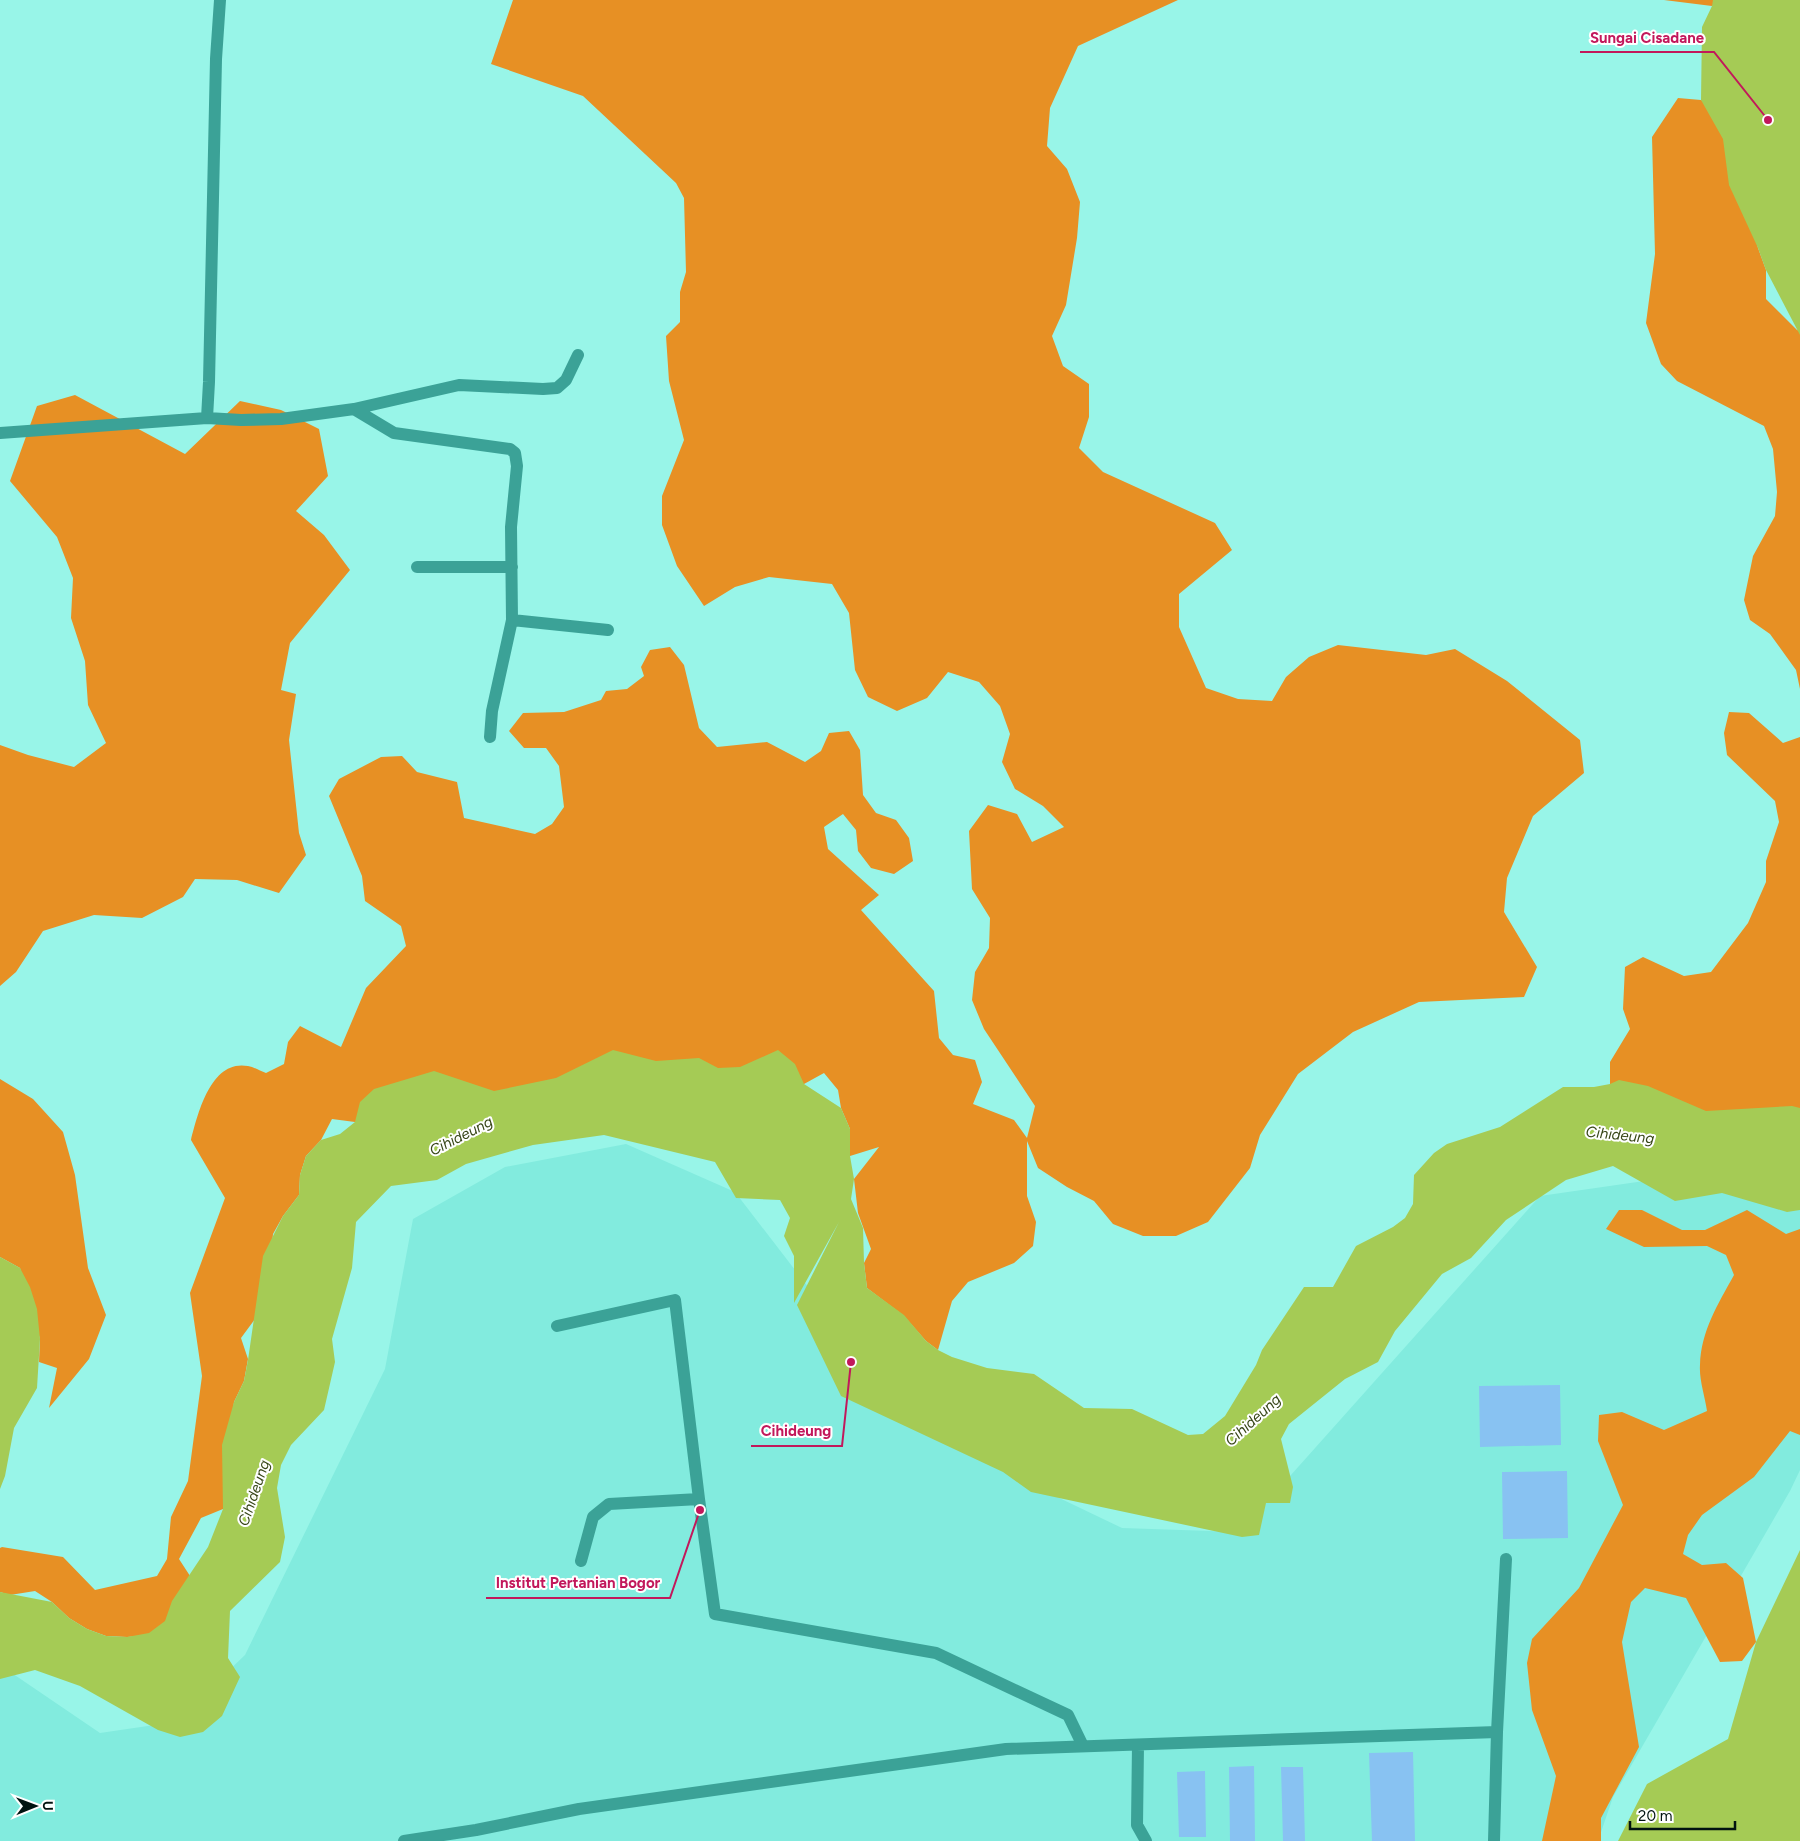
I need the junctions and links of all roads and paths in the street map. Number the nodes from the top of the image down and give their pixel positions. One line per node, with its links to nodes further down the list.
1 (220, 0): 4 (street)
2 (578, 355): 3 (street)
3 (354, 409): 4 (street); 7 (street)
4 (207, 418): 5 (street)
5 (0, 433)
6 (417, 567): 7 (street)
7 (512, 567): 8 (street)
8 (512, 620): 9 (street); 10 (street)
9 (608, 630)
10 (490, 737)
11 (557, 1326): 12 (street)
12 (699, 1499): 14 (street); 17 (street)
13 (1506, 1559): 15 (street)
14 (582, 1561)
15 (1498, 1732): 16 (street); 21 (street)
16 (1138, 1745): 17 (street); 20 (street)
17 (1083, 1746): 18 (street)
18 (476, 1836): 19 (street)
19 (404, 1841)
20 (1146, 1841)
21 (1494, 1841)

